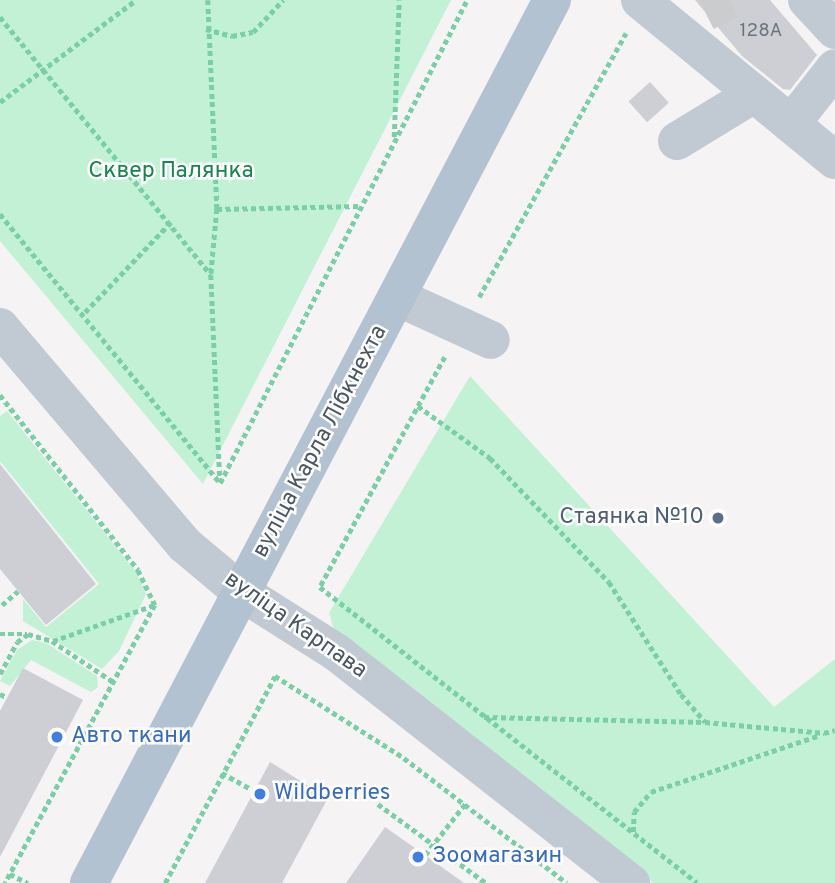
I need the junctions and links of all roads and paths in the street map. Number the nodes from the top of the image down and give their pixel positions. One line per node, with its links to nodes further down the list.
1 (136, 0): 12 (path)
2 (208, 0): 10 (path)
3 (283, 0): 10 (path)
4 (399, 0): 17 (path)
5 (467, 0): 17 (path)
6 (552, 0): 25 (main road, вуліца Карла Лібкнехта)
7 (640, 0): 14 (street)
8 (807, 0): 11 (street)
9 (0, 17): 12 (path)
10 (206, 29): 21 (path)
11 (835, 30)
12 (41, 68): 15 (path); 23 (path)
13 (835, 68): 16 (street)
14 (754, 94): 16 (street); 18 (street)
15 (0, 102)
16 (790, 124): 19 (street)
17 (394, 141): 20 (path)
18 (677, 141)
19 (835, 160)
20 (360, 206): 21 (path); 31 (path)
21 (218, 209): 24 (path)
22 (0, 214): 26 (path)
23 (171, 222): 24 (path); 26 (path)
24 (211, 275): 31 (path)
25 (397, 297): 28 (street); 34 (main road, вуліца Карла Лібкнехта)
26 (85, 312): 31 (path)
27 (0, 327): 34 (street, вуліца Карпава)
28 (491, 340)
29 (0, 395): 36 (path)
30 (418, 405): 45 (path)
31 (220, 483)
32 (320, 587): 44 (path)
33 (18, 591): 35 (path)
34 (241, 592): 58 (main road, вуліца Карла Лібкнехта); 62 (street, вуліца Карпава)
35 (2, 605)
36 (155, 605): 39 (path); 41 (path)
37 (0, 634): 38 (path)
38 (28, 634): 39 (path); 40 (path)
39 (52, 641): 41 (path)
40 (0, 674)
41 (112, 681): 55 (path)
42 (0, 694): 43 (path)
43 (7, 698)
44 (484, 717): 45 (path); 52 (path)
45 (705, 722): 47 (path)
46 (835, 730): 47 (path)
47 (824, 733): 52 (path)
48 (222, 773): 49 (path); 51 (path); 59 (path)
49 (255, 791)
50 (378, 804): 53 (path)
51 (465, 804): 53 (path); 61 (path)
52 (633, 832): 63 (path)
53 (433, 844): 54 (path); 60 (path)
54 (425, 855)
55 (10, 874): 56 (path); 57 (path)
56 (5, 883)
57 (28, 883)
58 (89, 883)
59 (165, 883)
60 (486, 883)
61 (567, 883)
62 (631, 883)
63 (697, 883)

